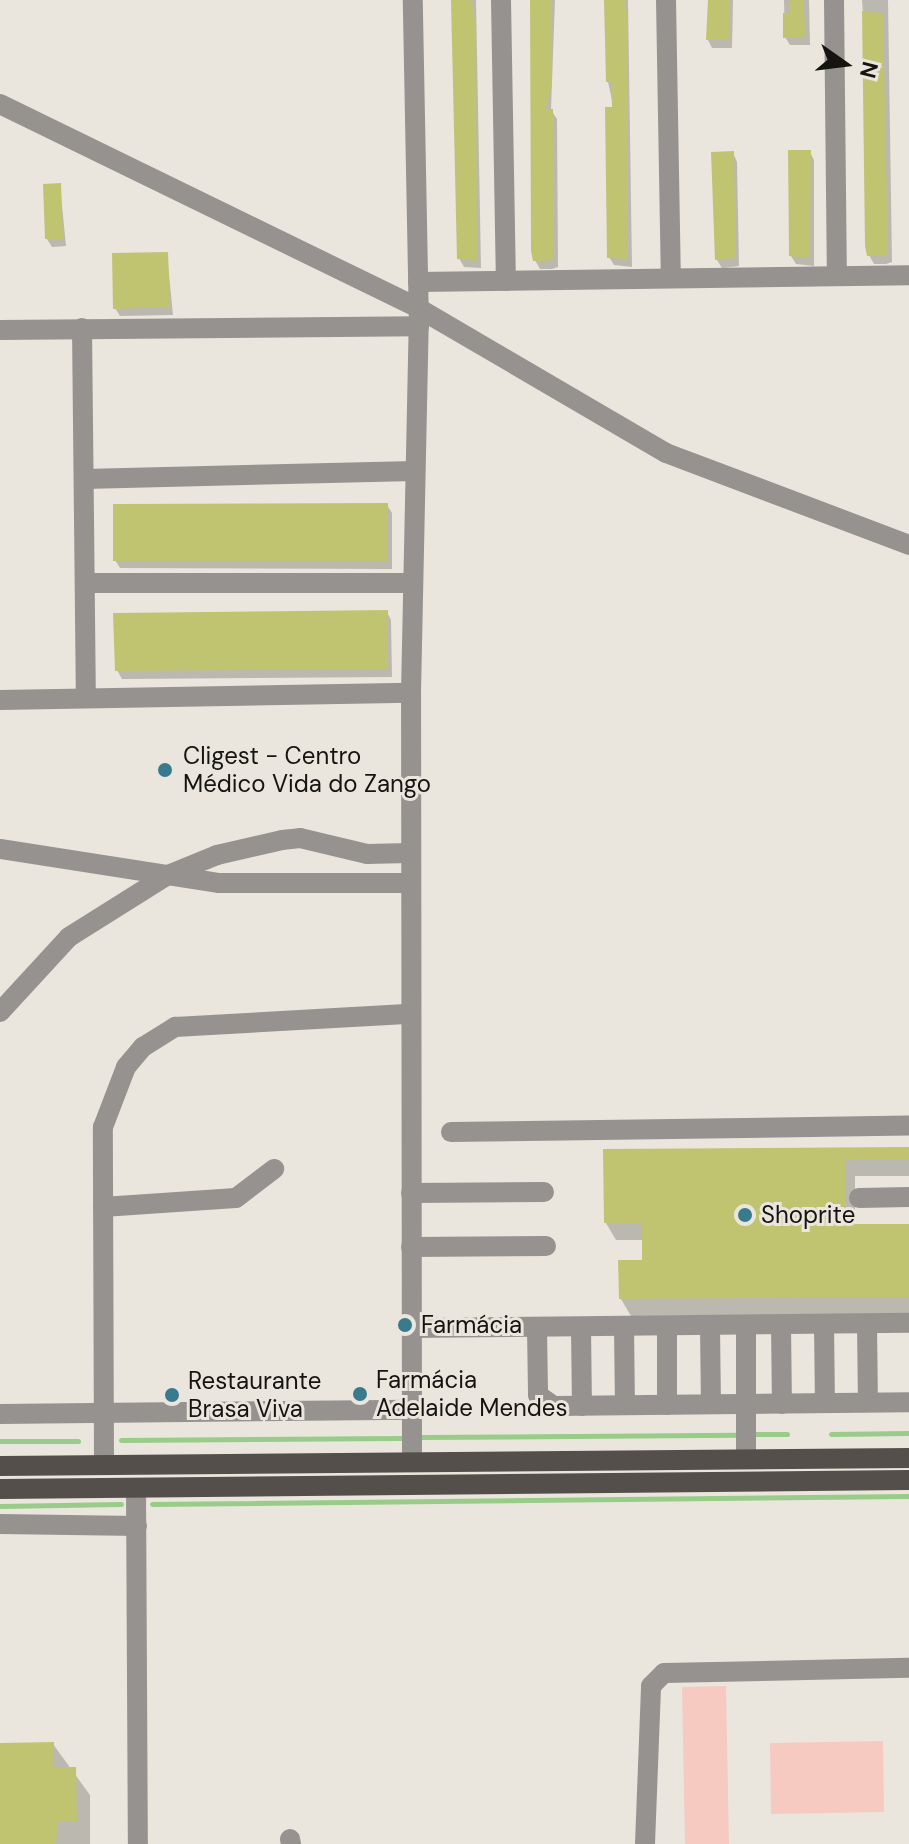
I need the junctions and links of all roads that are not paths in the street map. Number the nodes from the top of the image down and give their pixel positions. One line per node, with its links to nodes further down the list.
1 (413, 0): 10 (street)
2 (501, 0): 9 (street)
3 (666, 0): 8 (street)
4 (834, 0): 7 (street)
5 (0, 104): 11 (street)
6 (909, 275): 7 (street)
7 (837, 276): 8 (street)
8 (671, 278): 9 (street)
9 (506, 281): 10 (street)
10 (418, 282): 11 (street)
11 (418, 317): 12 (street); 14 (street); 16 (street)
12 (82, 328): 13 (street); 15 (street)
13 (0, 330)
14 (415, 471): 15 (street); 18 (street)
15 (84, 479): 17 (street)
16 (909, 545)
17 (85, 583): 18 (street); 20 (street)
18 (413, 583): 19 (street)
19 (411, 693): 20 (street); 24 (street)
20 (86, 698): 21 (street)
21 (0, 700)
22 (317, 842): 25 (street); 26 (street); 27 (street)
23 (0, 849): 27 (street)
24 (410, 853): 25 (street); 30 (street)
25 (367, 854): 26 (street)
26 (344, 868): 28 (street); 29 (street)
27 (168, 875): 28 (street); 31 (street)
28 (318, 883): 29 (street)
29 (361, 883): 30 (street)
30 (410, 883): 32 (street)
31 (0, 1012)
32 (411, 1014): 37 (street); 40 (street)
33 (909, 1126): 34 (street)
34 (451, 1132)
35 (274, 1169): 40 (street)
36 (544, 1192): 37 (street)
37 (411, 1193): 42 (street)
38 (909, 1197): 39 (street)
39 (859, 1198)
40 (103, 1207): 65 (street)
41 (546, 1246): 42 (street)
42 (411, 1247): 52 (street)
43 (909, 1323): 45 (street)
44 (824, 1324): 45 (street); 46 (street); 56 (street)
45 (867, 1324): 54 (street)
46 (781, 1325): 49 (street); 59 (street)
47 (667, 1326): 48 (street); 51 (street); 61 (street)
48 (710, 1326): 49 (street); 57 (street)
49 (746, 1326): 58 (street)
50 (581, 1327): 51 (street); 53 (street); 62 (street)
51 (624, 1327): 60 (street)
52 (411, 1328): 53 (street); 63 (street)
53 (537, 1328): 62 (street)
54 (868, 1402): 55 (street); 56 (street)
55 (909, 1402)
56 (825, 1403): 59 (street)
57 (711, 1404): 58 (street); 61 (street)
58 (746, 1404): 59 (street); 66 (street)
59 (782, 1404)
60 (625, 1405): 61 (street); 62 (street)
61 (667, 1405)
62 (582, 1406)
63 (411, 1410): 65 (street); 67 (street)
64 (0, 1414): 65 (street)
65 (104, 1439): 67 (main road); 69 (main road)
66 (746, 1443): 67 (main road); 68 (main road)
67 (412, 1445)
68 (909, 1458)
69 (0, 1466)
70 (909, 1480): 72 (main road)
71 (0, 1489): 72 (main road)
72 (136, 1505): 73 (street); 75 (street)
73 (0, 1524)
74 (909, 1668): 76 (street)
75 (138, 1844)
76 (645, 1844)

